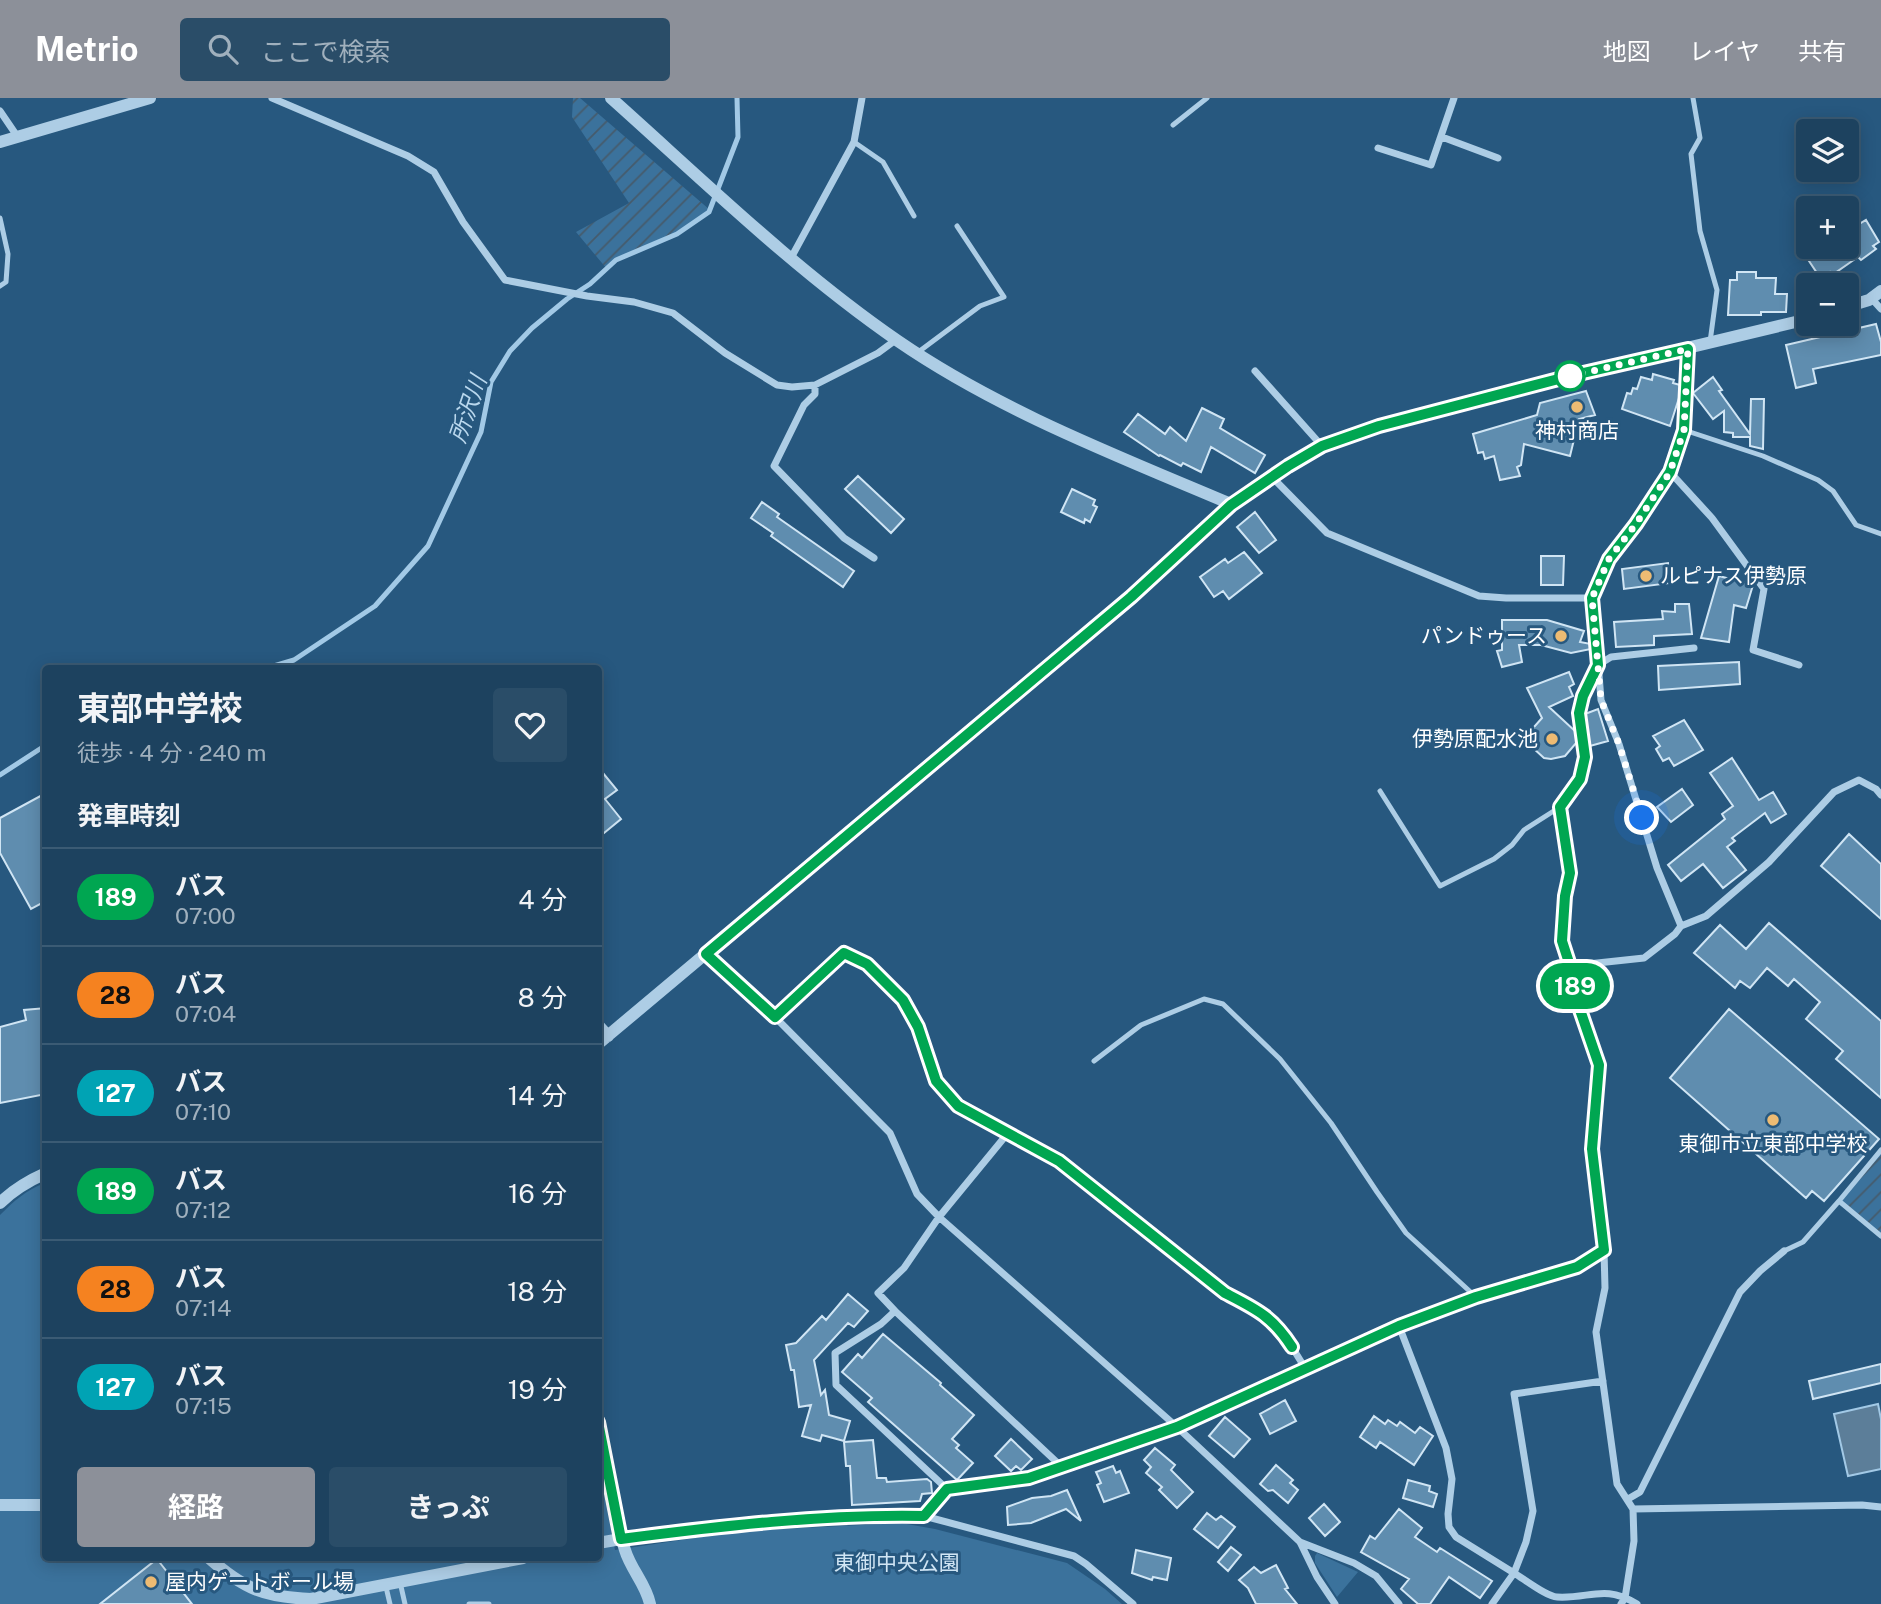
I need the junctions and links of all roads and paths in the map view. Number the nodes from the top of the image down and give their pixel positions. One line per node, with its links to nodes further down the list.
1 (150, 98): 10 (street)
2 (272, 98): 30 (street)
3 (611, 98): 19 (street)
4 (862, 98): 13 (street)
5 (1207, 98): 9 (lane)
6 (1454, 98): 11 (street)
7 (1693, 98): 26 (lane)
8 (0, 111): 10 (street)
9 (1172, 125)
10 (17, 136): 12 (street)
11 (1442, 137): 14 (street); 15 (street)
12 (0, 142)
13 (854, 142): 16 (lane); 19 (street)
14 (1378, 148)
15 (1497, 158)
16 (914, 216)
17 (0, 218): 20 (lane)
18 (957, 226): 28 (lane)
19 (791, 258): 25 (street)
20 (0, 286)
21 (1876, 295): 22 (street); 23 (street)
22 (1859, 302)
23 (1881, 309)
24 (1796, 322): 26 (street)
25 (897, 340): 28 (street); 30 (street)
26 (1710, 342): 27 (street)
27 (1688, 349): 31 (street); 32 (street)
28 (917, 353): 35 (street)
29 (1255, 371): 32 (street)
30 (815, 385): 37 (street)
31 (1684, 430): 33 (street); 36 (lane)
32 (1322, 446): 34 (street)
33 (1670, 472): 38 (street); 41 (street)
34 (1271, 477): 35 (street); 38 (street)
35 (1231, 505): 46 (street)
36 (1881, 534)
37 (874, 558)
38 (1592, 598): 40 (street)
39 (1694, 648): 40 (street)
40 (1598, 665): 44 (street); 45 (street)
41 (1799, 665)
42 (1380, 791): 44 (lane)
43 (1881, 795): 45 (street)
44 (1560, 807): 47 (lane)
45 (1681, 926): 47 (street)
46 (706, 954): 48 (street); 49 (street)
47 (1573, 975): 58 (street)
48 (775, 1017): 51 (street); 56 (street)
49 (603, 1040)
50 (1094, 1061): 60 (lane)
51 (1008, 1133): 56 (street); 63 (street)
52 (1881, 1150): 54 (lane)
53 (42, 1175): 55 (street)
54 (1839, 1201): 57 (lane); 59 (lane)
55 (0, 1203)
56 (939, 1217): 61 (street); 65 (street)
57 (1881, 1236)
58 (1604, 1250): 60 (street); 64 (street)
59 (1784, 1251): 69 (street)
60 (1476, 1297): 62 (street)
61 (895, 1311): 67 (street); 68 (street)
62 (1399, 1326): 63 (street); 80 (street)
63 (1305, 1368): 65 (street)
64 (1603, 1381): 69 (street); 80 (street)
65 (1177, 1427): 67 (street); 77 (street)
66 (602, 1442): 75 (street)
67 (1063, 1468): 68 (street)
68 (947, 1489): 74 (street)
69 (1628, 1499): 73 (street)
70 (0, 1505): 71 (street)
71 (42, 1505)
72 (1881, 1507): 73 (street)
73 (1633, 1508): 84 (street)
74 (924, 1516): 75 (street); 90 (street)
75 (621, 1539): 76 (street); 89 (street)
76 (602, 1542)
77 (1300, 1542): 91 (street); 92 (street)
78 (213, 1561): 83 (street)
79 (508, 1561): 81 (street)
80 (1514, 1573): 84 (street); 93 (street)
81 (400, 1582): 82 (street); 86 (lane)
82 (386, 1585): 83 (street); 85 (lane)
83 (266, 1600)
84 (1623, 1601): 94 (street)
85 (390, 1604)
86 (405, 1604)
87 (469, 1604): 88 (lane)
88 (489, 1604)
89 (650, 1604)
90 (1133, 1604)
91 (1335, 1604)
92 (1399, 1604)
93 (1492, 1604)
94 (1637, 1604)

